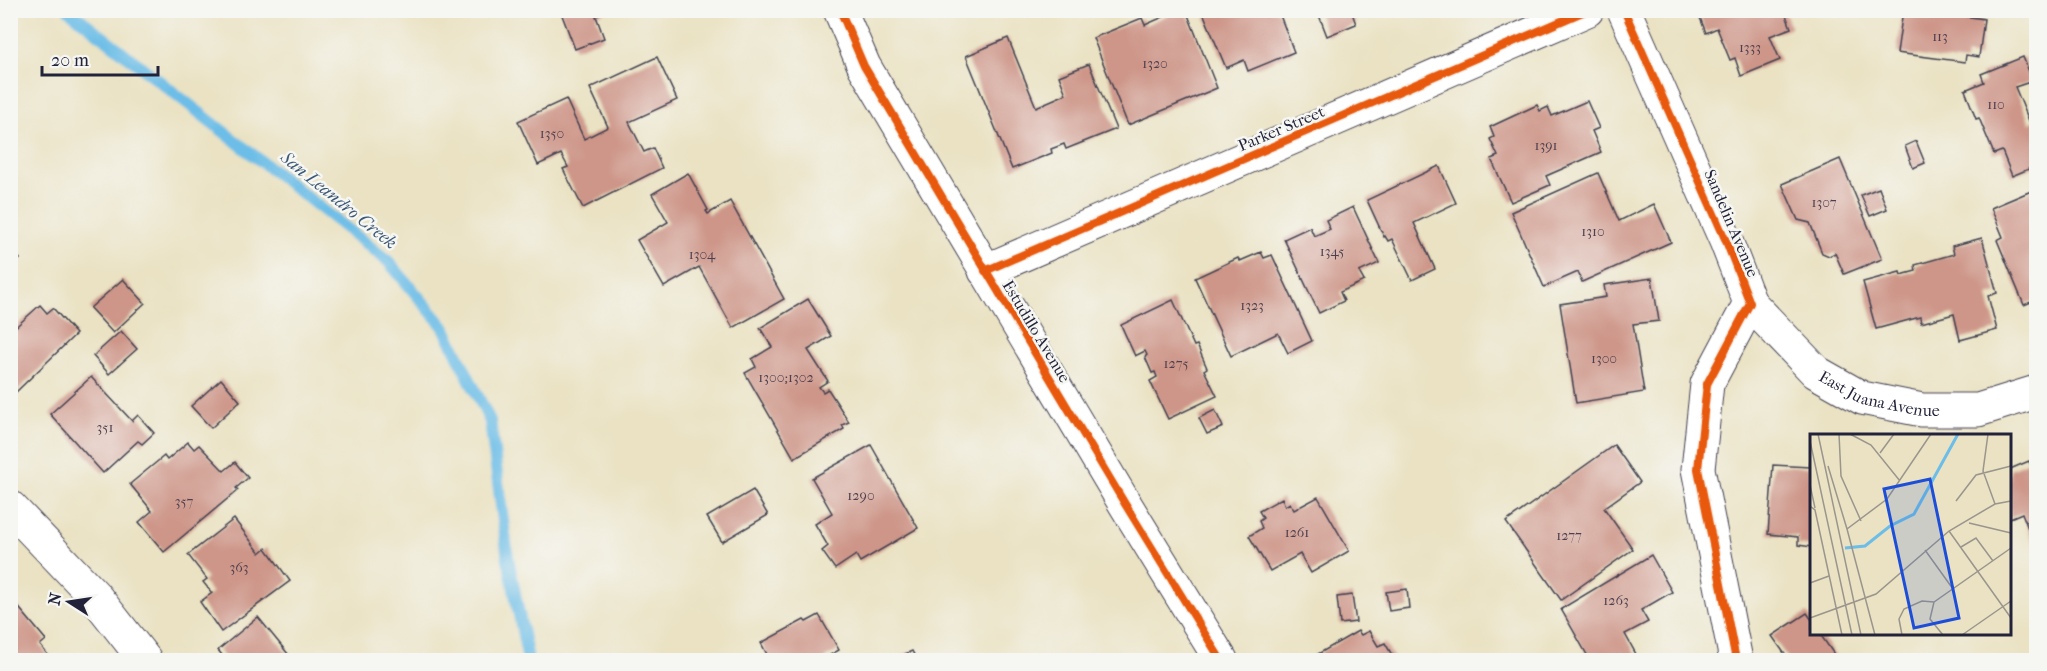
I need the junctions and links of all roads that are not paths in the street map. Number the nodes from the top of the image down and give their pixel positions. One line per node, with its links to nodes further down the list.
1 (840, 10): 4 (street, Estudillo Avenue)
2 (1587, 10): 4 (street, Parker Street)
3 (1624, 10): 5 (street, Sandelin Avenue)
4 (985, 271): 9 (street, Estudillo Avenue)
5 (1750, 303): 6 (street, East Juana Avenue); 10 (street, Sandelin Avenue)
6 (2037, 392)
7 (10, 507): 8 (street)
8 (145, 660)
9 (1221, 660)
10 (1736, 660)

